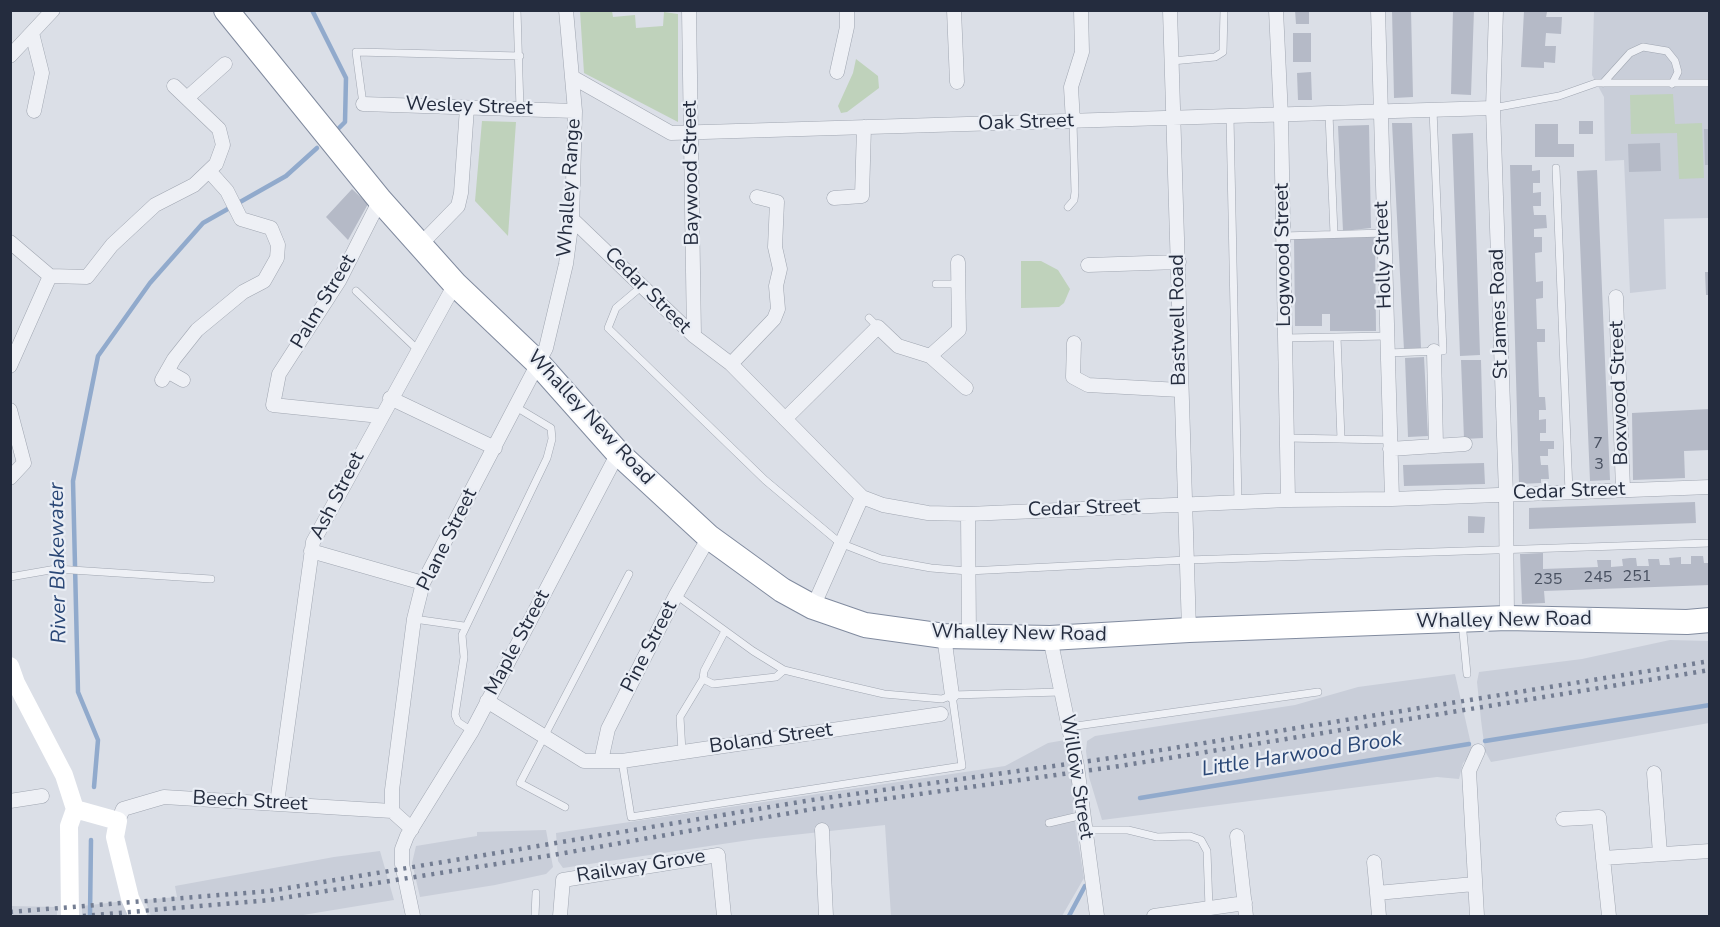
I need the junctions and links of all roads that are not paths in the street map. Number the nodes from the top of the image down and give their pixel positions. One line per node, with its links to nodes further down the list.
1 (53, 10): 14 (street)
2 (226, 10): 46 (highway, Whalley New Road)
3 (517, 10): 16 (lane)
4 (566, 10): 20 (street, Whalley Range)
5 (689, 10): 41 (street, Baywood Street)
6 (847, 10): 19 (street)
7 (954, 10): 21 (street)
8 (1082, 10): 39 (street)
9 (1170, 10): 17 (street, Bastwell Road)
10 (1224, 10): 17 (lane)
11 (1276, 10): 36 (street, Logwood Street)
12 (1378, 10): 34 (street, Holly Street)
13 (1496, 10): 29 (street, St James Road)
14 (32, 33): 15 (street); 32 (street)
15 (10, 56)
16 (520, 56): 27 (lane); 30 (lane)
17 (1172, 61): 37 (street, Bastwell Road)
18 (225, 64): 26 (street)
19 (837, 72)
20 (574, 78): 33 (street, Whalley Range); 41 (street, Oak Street)
21 (957, 82)
22 (1603, 83): 24 (lane); 24 (lane); 29 (lane)
23 (1710, 83): 24 (lane)
24 (1672, 84)
25 (174, 86): 26 (street)
26 (187, 98): 43 (street)
27 (363, 104): 28 (street, Wesley Street)
28 (467, 108): 30 (street, Wesley Street); 53 (street)
29 (1493, 108): 31 (street, Oak Street); 95 (street, St James Road)
30 (520, 109): 33 (street, Wesley Street)
31 (1433, 110): 34 (street, Oak Street); 70 (lane)
32 (33, 111)
33 (575, 111): 48 (street, Whalley Range)
34 (1380, 111): 35 (street, Oak Street); 49 (street, Holly Street)
35 (1329, 114): 36 (street, Oak Street); 50 (lane)
36 (1281, 116): 38 (street, Oak Street); 51 (street, Logwood Street)
37 (1174, 117): 38 (street, Oak Street); 39 (street, Oak Street); 55 (street, Bastwell Road)
38 (1230, 117): 99 (lane)
39 (1073, 122): 40 (street, Oak Street); 47 (lane)
40 (864, 127): 41 (street, Oak Street); 45 (street)
41 (691, 132): 64 (street, Baywood Street)
42 (1556, 168): 94 (lane)
43 (210, 172): 57 (street); 76 (street)
44 (757, 197): 74 (street)
45 (834, 198)
46 (380, 200): 53 (highway, Whalley New Road); 82 (street, Palm Street)
47 (1068, 207)
48 (572, 219): 61 (street, Cedar Street); 73 (street, Whalley Range)
49 (1384, 233): 50 (lane); 65 (street, Holly Street)
50 (1334, 234): 51 (lane)
51 (1283, 236): 67 (street, Logwood Street)
52 (10, 242): 57 (street)
53 (420, 245): 58 (highway, Whalley New Road)
54 (958, 262): 60 (street)
55 (1179, 262): 56 (street); 78 (street, Bastwell Road)
56 (1088, 265)
57 (50, 276): 75 (street)
58 (455, 284): 69 (street, Ash Street); 73 (highway, Whalley New Road)
59 (936, 284): 60 (lane)
60 (958, 284): 72 (street)
61 (641, 286): 64 (street, Cedar Street); 103 (lane)
62 (356, 291): 69 (lane)
63 (1616, 297): 93 (street, Boxwood Street)
64 (694, 336): 74 (street, Cedar Street)
65 (1387, 336): 66 (lane); 71 (street, Holly Street)
66 (1336, 337): 67 (lane); 85 (lane)
67 (1285, 338): 84 (street, Logwood Street)
68 (1074, 344): 78 (street)
69 (418, 350): 79 (street, Ash Street)
70 (1434, 351): 71 (lane); 88 (street)
71 (1387, 353): 87 (street, Holly Street)
72 (930, 356): 77 (street); 83 (street)
73 (538, 363): 80 (street, Plane Street); 90 (highway, Whalley New Road)
74 (731, 364): 83 (street, Cedar Street)
75 (10, 366)
76 (183, 380)
77 (966, 388)
78 (1180, 390): 100 (street, Bastwell Road)
79 (390, 398): 82 (street, Ash Street); 89 (street)
80 (516, 406): 89 (street, Plane Street); 119 (lane)
81 (10, 411): 91 (street)
82 (380, 416): 105 (street, Ash Street)
83 (785, 419): 96 (street, Cedar Street)
84 (1287, 438): 85 (lane); 98 (street, Logwood Street)
85 (1341, 439): 87 (lane)
86 (1465, 444): 88 (street)
87 (1390, 445): 88 (street); 97 (street, Holly Street)
88 (1436, 446)
89 (495, 448): 112 (street, Plane Street)
90 (618, 453): 102 (highway, Whalley New Road); 132 (street, Maple Street)
91 (10, 478)
92 (1710, 487): 93 (street, Cedar Street)
93 (1623, 489): 94 (street, Cedar Street)
94 (1569, 492): 95 (street, Cedar Street)
95 (1506, 495): 97 (street, Cedar Street); 106 (street, St James Road)
96 (862, 497): 101 (street, Cedar Street); 103 (street)
97 (1392, 499): 98 (street, Cedar Street)
98 (1288, 500): 99 (street, Cedar Street)
99 (1238, 503): 100 (street, Cedar Street)
100 (1183, 506): 101 (street, Cedar Street); 107 (street, Bastwell Road)
101 (968, 513): 108 (street)
102 (709, 537): 113 (street, Pine Street); 114 (highway, Whalley New Road)
103 (840, 543): 108 (lane); 114 (street)
104 (1710, 543): 106 (lane)
105 (312, 550): 112 (street); 144 (street, Ash Street)
106 (1506, 550): 107 (lane); 115 (street, St James Road)
107 (1187, 560): 108 (lane); 120 (street, Bastwell Road)
108 (968, 571): 122 (street)
109 (629, 574): 136 (lane)
110 (10, 577): 111 (lane)
111 (211, 579)
112 (423, 583): 116 (street, Plane Street)
113 (676, 595): 121 (lane); 139 (street, Pine Street)
114 (813, 607): 123 (highway, Whalley New Road)
115 (1507, 618): 117 (highway, Whalley New Road); 118 (highway, Whalley New Road)
116 (414, 619): 119 (lane); 147 (street, Plane Street)
117 (1462, 620): 120 (highway, Whalley New Road); 127 (lane)
118 (1710, 620)
119 (464, 626): 135 (lane)
120 (1189, 630): 124 (highway, Whalley New Road)
121 (725, 631): 126 (lane); 128 (lane)
122 (969, 635): 123 (highway, Whalley New Road); 124 (highway, Whalley New Road)
123 (944, 636): 131 (street)
124 (1050, 638): 129 (street, Willow Street)
125 (10, 666): 146 (street)
126 (783, 670): 128 (lane); 131 (lane)
127 (1467, 674)
128 (703, 679): 138 (lane)
129 (1061, 692): 131 (lane); 134 (street, Willow Street)
130 (1318, 692): 134 (lane)
131 (952, 695): 140 (lane)
132 (487, 701): 135 (street, Maple Street); 136 (street, Boland Street)
133 (941, 714): 138 (street, Boland Street)
134 (1069, 727): 148 (street, Willow Street)
135 (472, 731): 152 (street, Maple Street)
136 (544, 736): 139 (street, Boland Street); 145 (lane)
137 (1478, 751): 160 (street)
138 (682, 753): 140 (street, Boland Street)
139 (601, 761): 140 (street, Boland Street)
140 (622, 761)
141 (1654, 773): 157 (street)
142 (42, 796): 143 (street)
143 (10, 801)
144 (277, 803): 147 (street, Beech Street); 150 (street, Beech Street)
145 (565, 807)
146 (75, 808): 150 (street); 165 (street)
147 (392, 811): 152 (street)
148 (1083, 815): 151 (lane); 154 (street, Willow Street)
149 (1563, 819): 158 (street)
150 (118, 821): 166 (street)
151 (1049, 822)
152 (412, 829): 167 (street, Maple Street)
153 (822, 830): 171 (street)
154 (1085, 830): 163 (lane); 172 (street, Willow Street)
155 (1237, 836): 164 (street)
156 (1710, 851): 157 (street)
157 (1660, 854): 158 (street)
158 (1604, 858): 176 (street)
159 (1374, 862): 162 (street)
160 (1474, 884): 162 (street); 175 (street)
161 (536, 893): 168 (lane)
162 (1377, 893): 174 (street)
163 (1209, 908): 164 (street); 173 (street)
164 (1245, 910)
165 (70, 916)
166 (138, 916)
167 (413, 916)
168 (535, 916)
169 (560, 916): 170 (street, Railway Grove)
170 (724, 916)
171 (826, 916)
172 (1097, 916)
173 (1154, 916)
174 (1380, 916)
175 (1477, 916)
176 (1609, 916)

